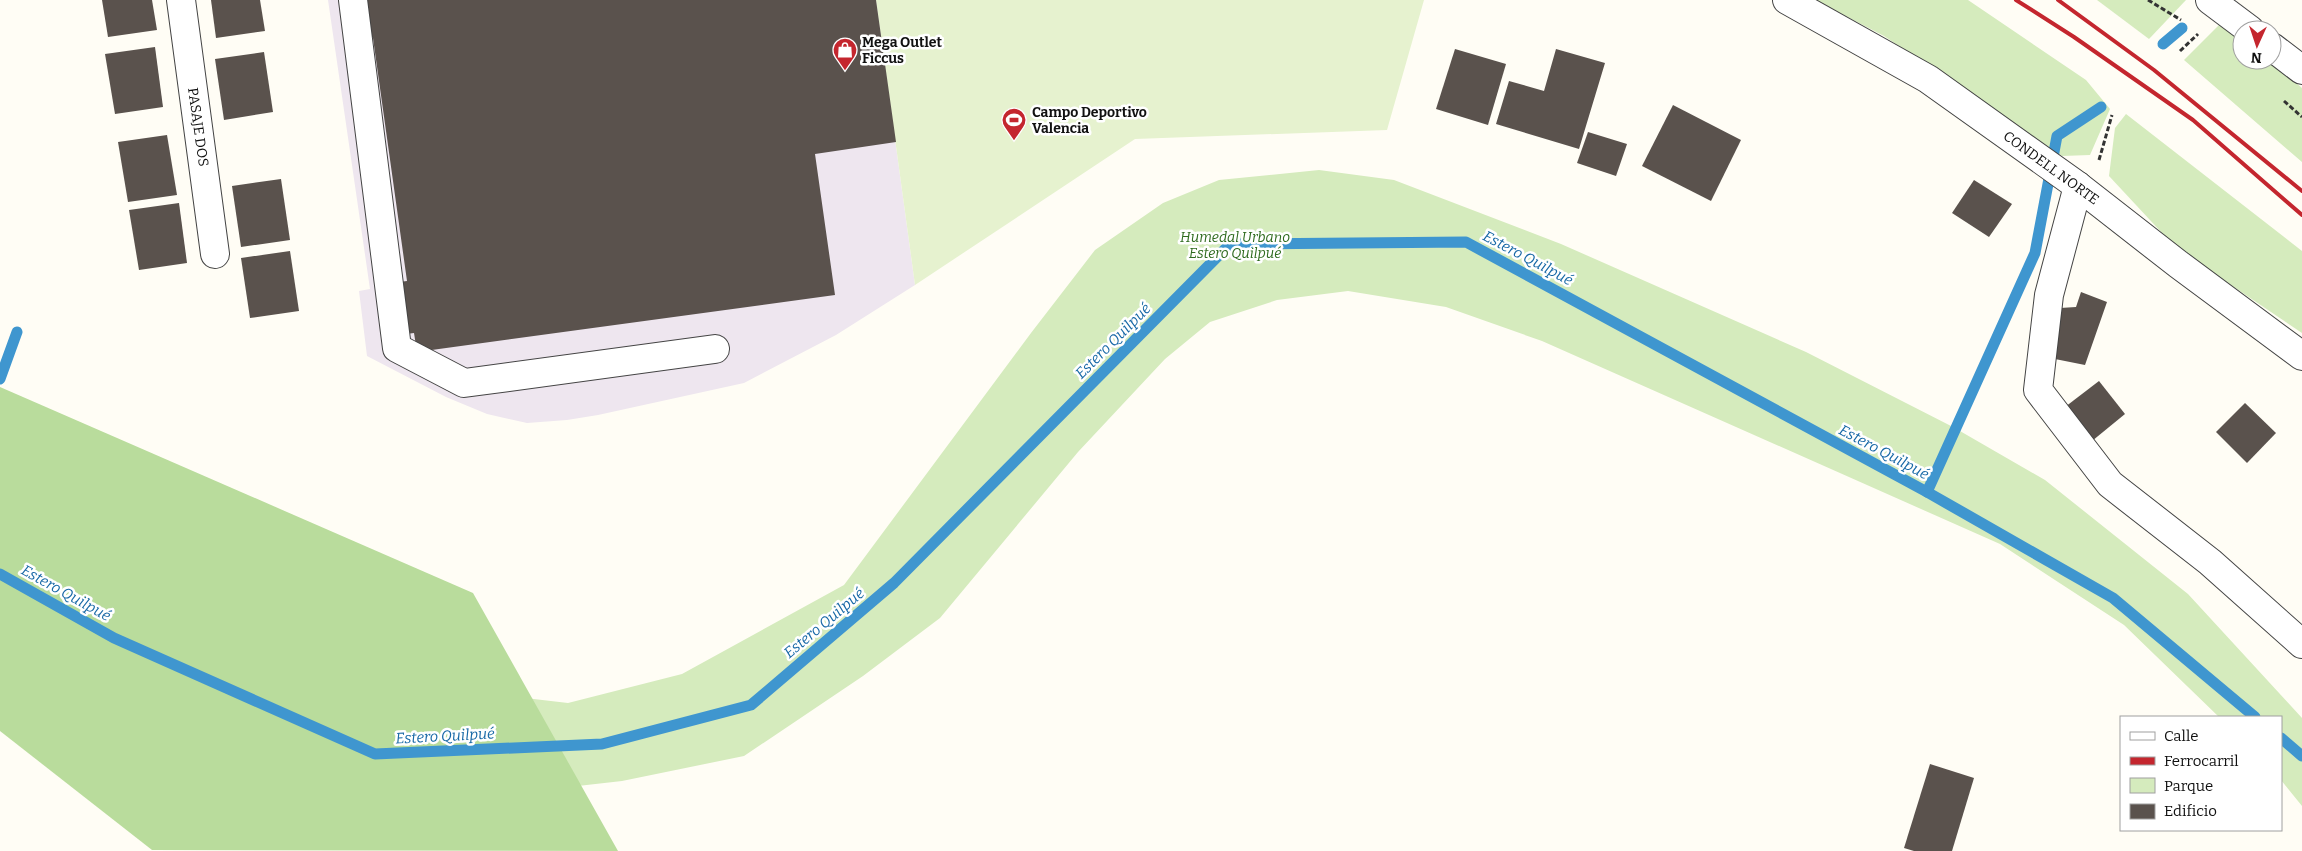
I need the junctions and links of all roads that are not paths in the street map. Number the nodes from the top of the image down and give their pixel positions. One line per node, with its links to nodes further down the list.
1 (181, 0): 9 (street, PASAJE DOS)
2 (353, 0): 10 (street)
3 (1787, 0): 8 (street, CONDELL NORTE)
4 (2210, 0): 5 (street)
5 (2237, 20)
6 (2282, 55): 7 (street)
7 (2302, 70)
8 (2078, 186): 11 (street, CONDELL NORTE); 12 (street)
9 (215, 254)
10 (715, 349)
11 (2302, 356)
12 (2302, 644)

